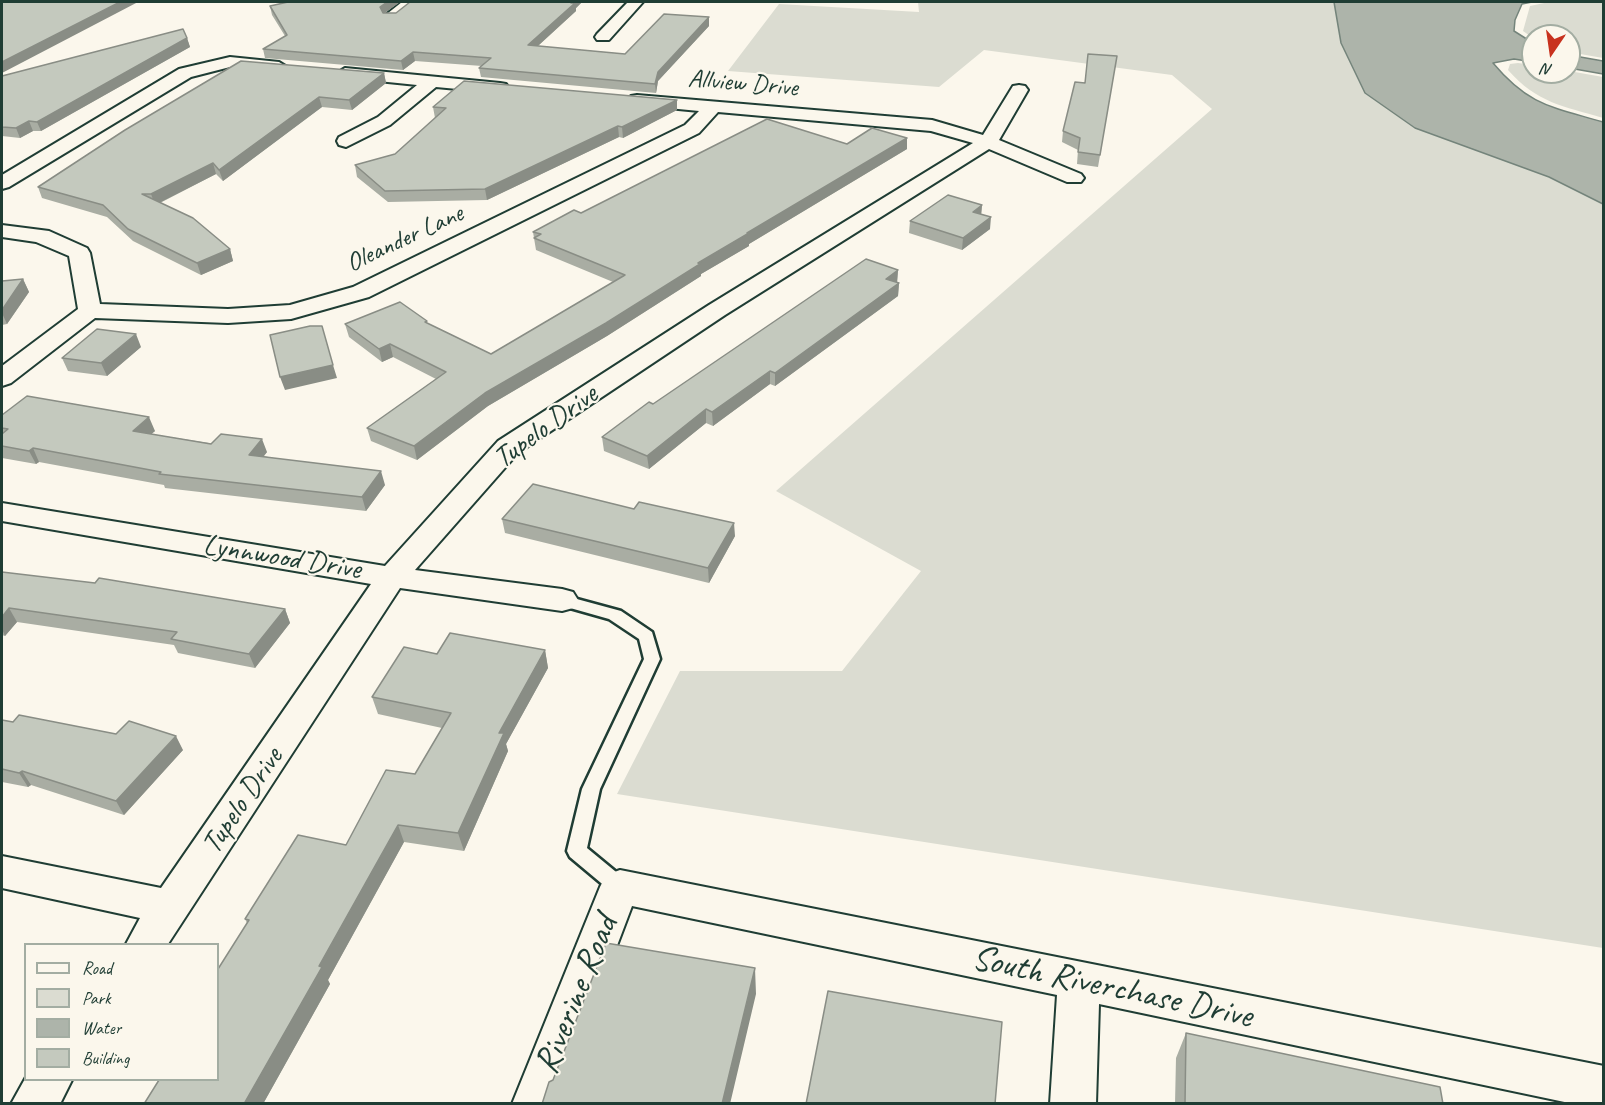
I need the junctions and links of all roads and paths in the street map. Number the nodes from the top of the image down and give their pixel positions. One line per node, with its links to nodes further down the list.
1 (411, 2): 3 (street)
2 (636, 2): 4 (street)
3 (391, 16)
4 (603, 36)
5 (302, 69): 15 (street)
6 (325, 72): 7 (street)
7 (432, 82): 8 (street); 12 (street)
8 (514, 89)
9 (1019, 90): 13 (street, Tupelo Drive)
10 (620, 99): 11 (street, Allview Drive)
11 (713, 107): 13 (street, Allview Drive); 19 (street, Oleander Lane)
12 (346, 141)
13 (988, 142): 16 (street, Allview Drive); 22 (street, Tupelo Drive)
14 (2, 161): 15 (street)
15 (32, 165): 17 (street)
16 (1074, 178)
17 (2, 183)
18 (2, 231): 19 (street)
19 (90, 311): 20 (street)
20 (2, 378)
21 (2, 512): 22 (street, Lynnwood Drive)
22 (392, 577): 23 (street, Lynnwood Drive); 26 (street, Tupelo Drive)
23 (562, 600): 25 (lane)
24 (2, 872): 26 (street)
25 (620, 887): 28 (street, South Riverchase Drive); 32 (street, Riverine Road)
26 (172, 908): 27 (street, Tupelo Drive)
27 (147, 943)
28 (1079, 981): 30 (street, South Riverchase Drive); 33 (street)
29 (49, 1081): 31 (street)
30 (1604, 1088)
31 (33, 1104)
32 (534, 1104)
33 (1073, 1104)

